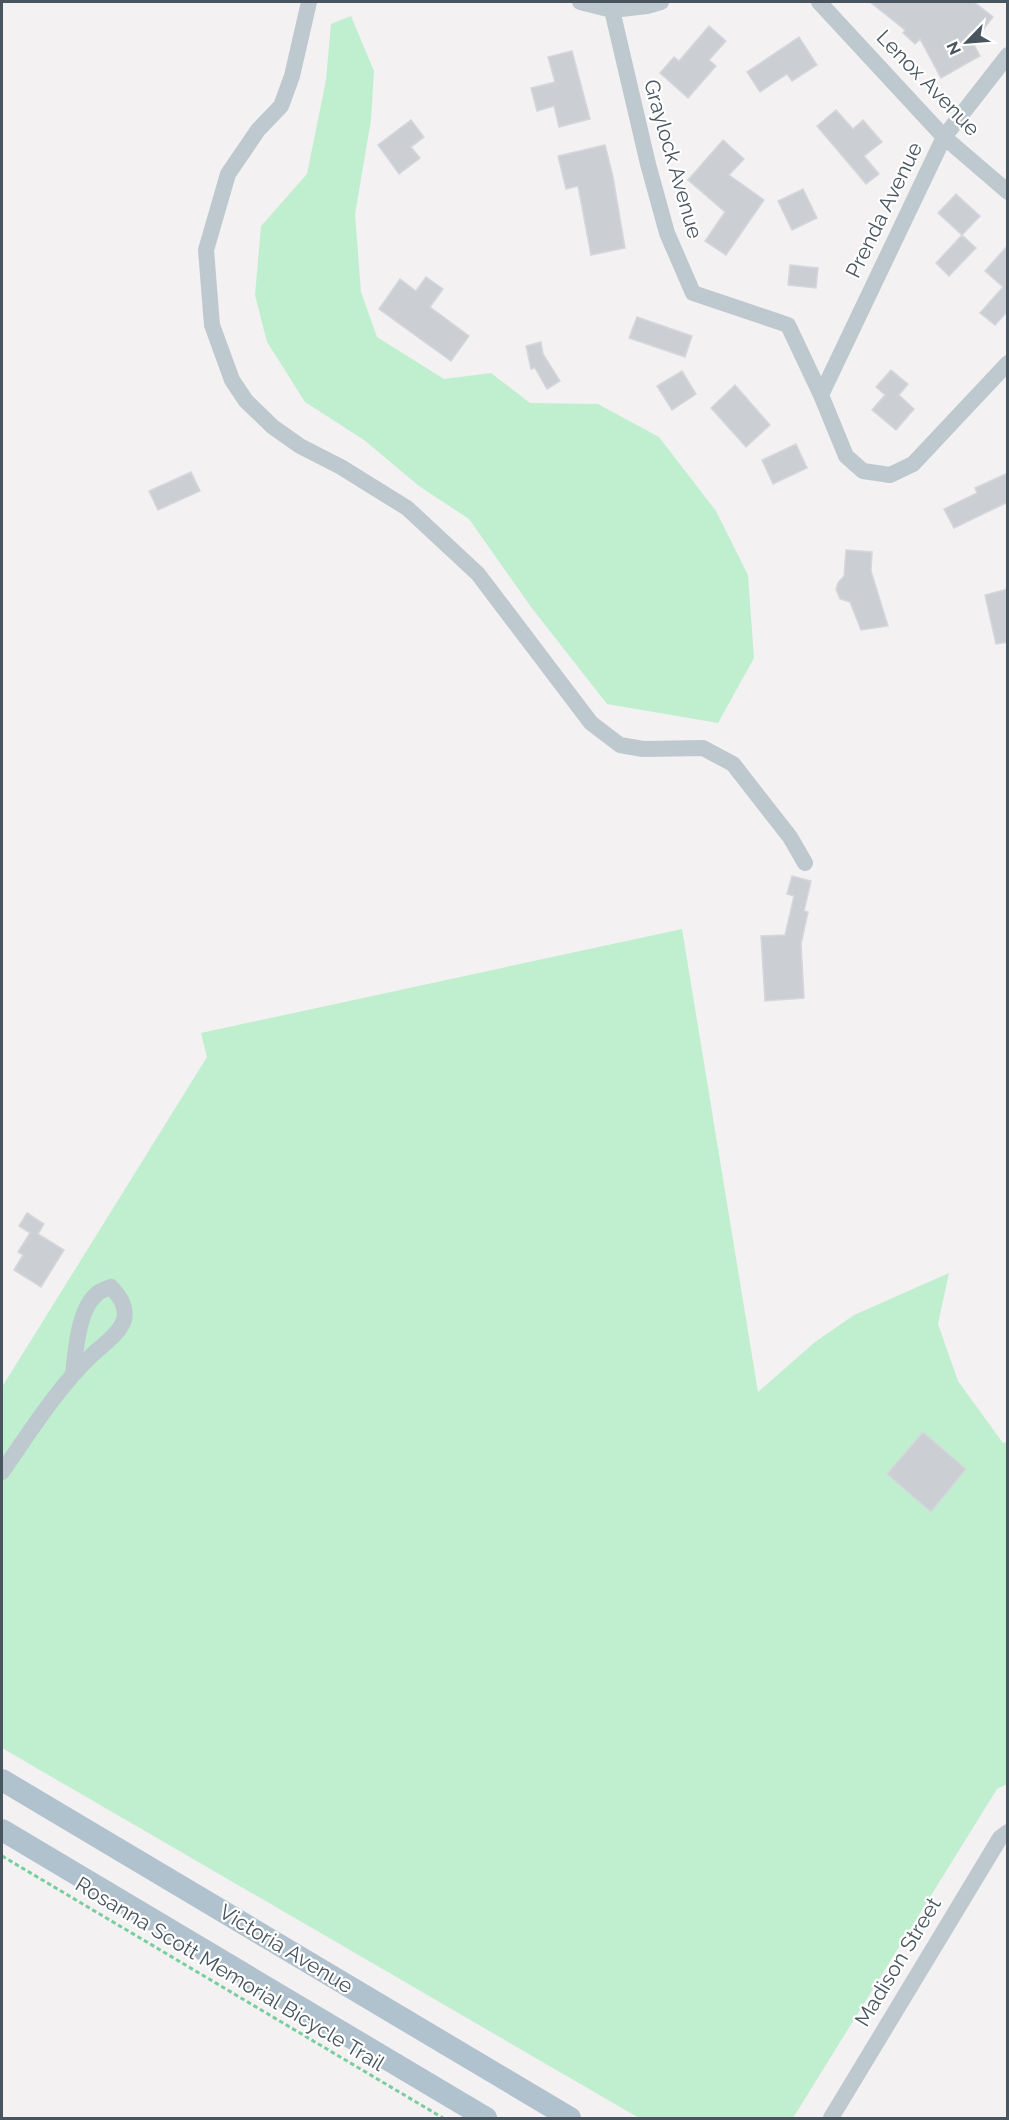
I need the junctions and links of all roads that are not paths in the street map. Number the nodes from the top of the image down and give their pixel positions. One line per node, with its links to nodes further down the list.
1 (309, 2): 11 (street)
2 (580, 2): 5 (street)
3 (661, 2): 5 (street)
4 (819, 2): 7 (street, Lenox Avenue)
5 (612, 10): 10 (street, Graylock Avenue)
6 (1008, 55): 7 (street, Prenda Avenue)
7 (944, 137): 8 (street, Lenox Avenue); 10 (street, Prenda Avenue)
8 (1008, 192)
9 (1008, 363): 10 (street, Graylock Avenue)
10 (820, 395)
11 (806, 863)
12 (73, 1373): 12 (street); 13 (street)
13 (2, 1472)
14 (2, 1780): 18 (main road, Victoria Avenue)
15 (2, 1830): 17 (main road, Victoria Avenue)
16 (1008, 1832): 19 (street, Madison Street)
17 (486, 2118)
18 (570, 2118)
19 (831, 2118)

